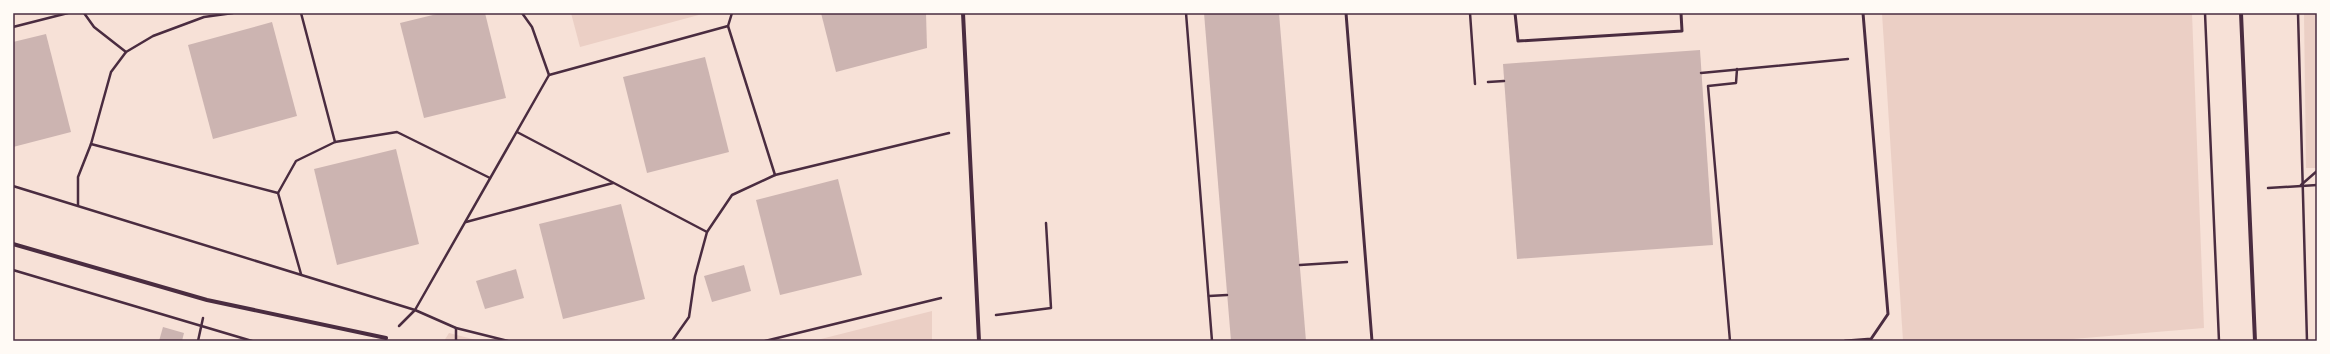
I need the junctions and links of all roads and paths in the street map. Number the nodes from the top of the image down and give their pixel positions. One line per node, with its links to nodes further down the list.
1 (68, 13): 18 (path)
2 (84, 13): 19 (path)
3 (233, 13): 19 (path)
4 (301, 13): 29 (path)
5 (522, 13): 23 (path)
6 (732, 13): 17 (path)
7 (963, 13): 27 (street)
8 (1186, 13): 50 (path)
9 (1346, 13): 45 (lane)
10 (1470, 13): 26 (path)
11 (1515, 13): 12 (lane)
12 (1681, 13)
13 (1863, 13): 20 (lane)
14 (2205, 13): 66 (path)
15 (2241, 13): 38 (street)
16 (2298, 13): 35 (path)
17 (728, 26): 23 (path); 32 (path)
18 (13, 27)
19 (126, 52): 30 (path)
20 (1866, 57): 21 (path); 65 (lane)
21 (1737, 69): 22 (path); 64 (path)
22 (1701, 73)
23 (549, 75): 28 (path)
24 (1504, 81): 25 (path)
25 (1488, 82)
26 (1475, 84)
27 (969, 127): 32 (path); 53 (street)
28 (517, 132): 33 (path); 34 (path)
29 (335, 142): 33 (path); 39 (path)
30 (91, 144): 39 (path); 40 (path)
31 (2317, 171): 35 (path)
32 (775, 175): 43 (path)
33 (490, 178): 42 (path)
34 (614, 183): 42 (path); 43 (path)
35 (2301, 185): 36 (path); 38 (path); 68 (path)
36 (2317, 185)
37 (13, 186): 40 (path)
38 (2250, 189): 67 (street)
39 (278, 193): 48 (path)
40 (78, 205): 48 (path)
41 (1046, 222): 53 (path)
42 (466, 223): 52 (path)
43 (707, 232): 59 (path)
44 (13, 244): 55 (street)
45 (1366, 261): 46 (path); 63 (lane)
46 (1300, 265)
47 (13, 270): 56 (path)
48 (301, 275): 52 (path)
49 (1227, 295): 50 (path)
50 (1209, 296): 62 (path)
51 (941, 298): 60 (path)
52 (415, 310): 54 (path); 55 (path)
53 (978, 317): 61 (street)
54 (456, 328): 57 (path); 58 (path)
55 (386, 338)
56 (252, 341)
57 (456, 341)
58 (508, 341)
59 (672, 341)
60 (765, 341)
61 (979, 341)
62 (1212, 341)
63 (1372, 341)
64 (1730, 341)
65 (1845, 341)
66 (2219, 341)
67 (2255, 341)
68 (2307, 341)

